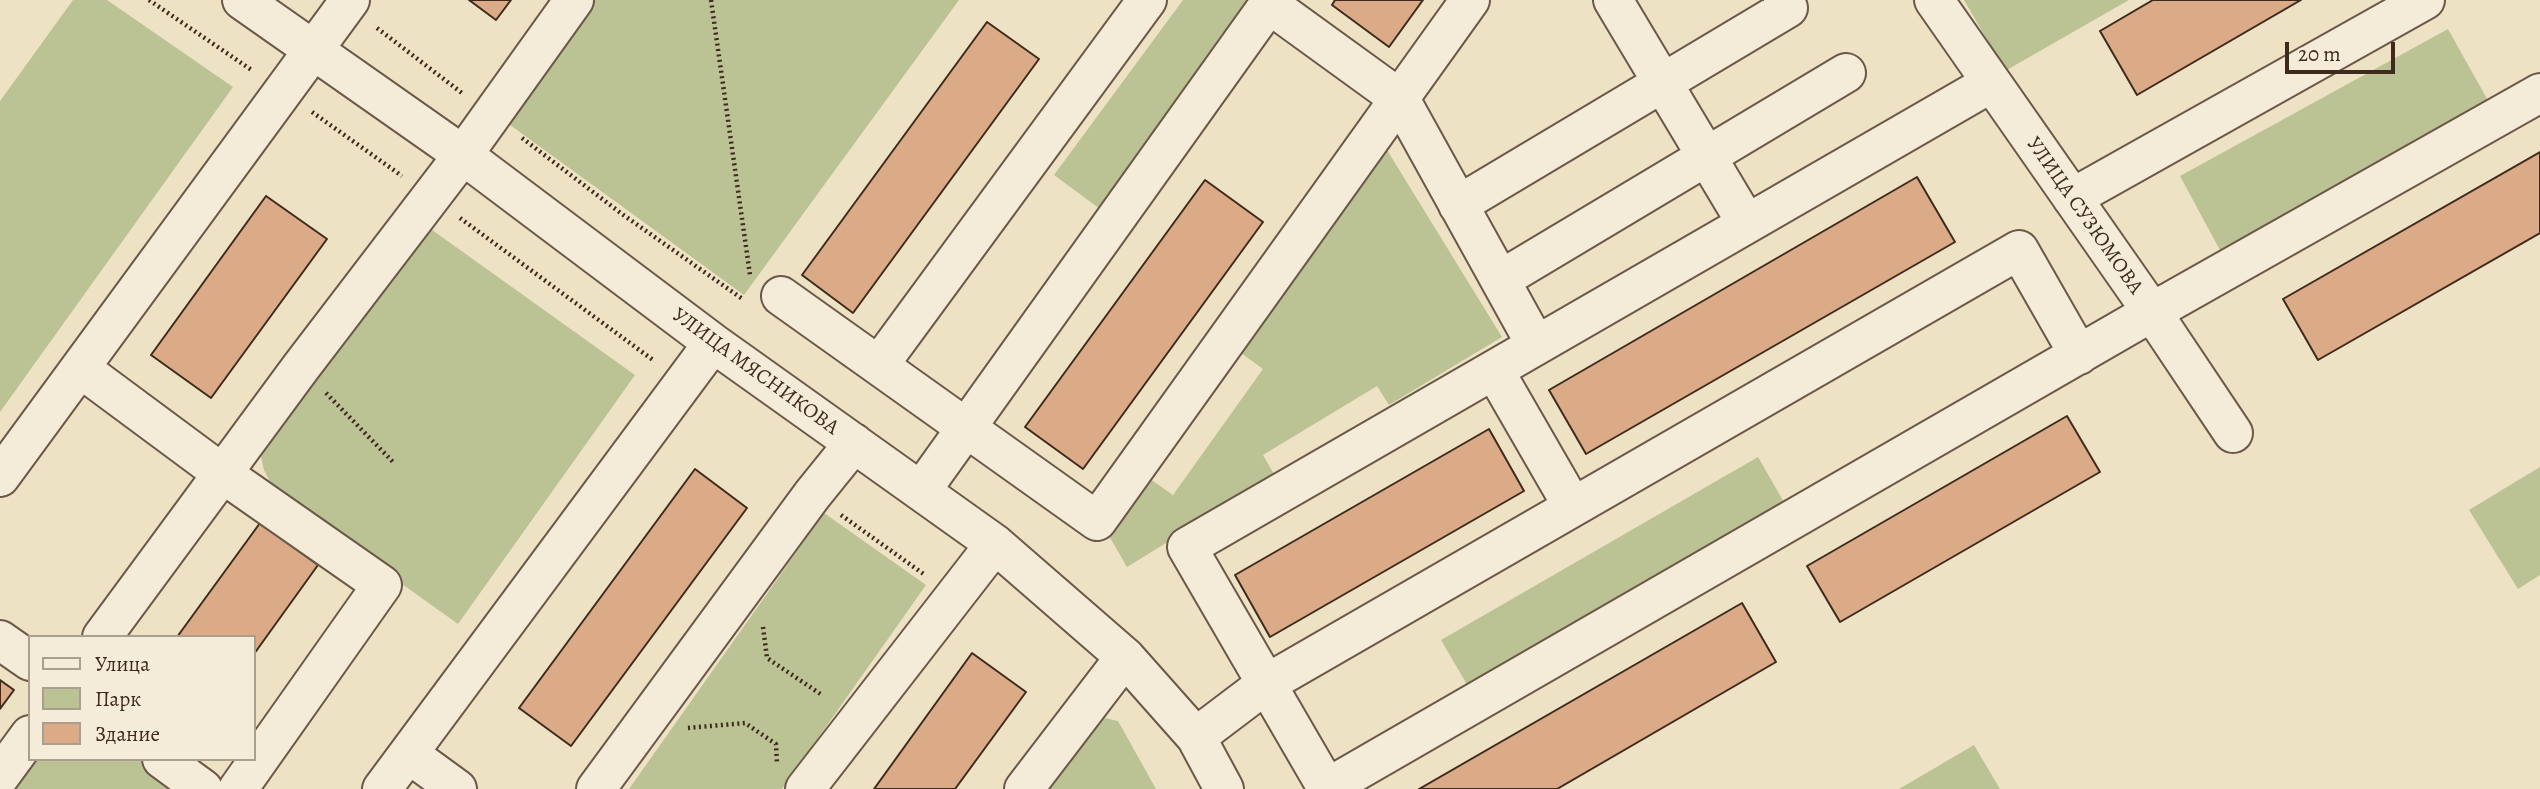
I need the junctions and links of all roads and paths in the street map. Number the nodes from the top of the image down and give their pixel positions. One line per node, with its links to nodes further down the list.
1 (242, 0): 12 (street, УЛИЦА МЯСНИКОВА)
2 (574, 0): 18 (street)
3 (711, 0): 25 (path)
4 (1147, 0): 30 (street)
5 (1470, 0): 17 (street)
6 (1614, 0): 14 (street)
7 (1783, 0): 14 (street)
8 (1934, 0): 15 (street, УЛИЦА СУЗЮМОВА)
9 (2425, 0): 21 (street)
10 (348, 2): 12 (street); 18 (path)
11 (1270, 2): 17 (street); 34 (street)
12 (314, 51): 19 (street, УЛИЦА МЯСНИКОВА); 32 (street)
13 (1846, 73): 20 (street)
14 (1663, 83): 20 (street); 22 (street)
15 (1992, 83): 21 (street, УЛИЦА СУЗЮМОВА); 23 (street)
16 (2540, 93): 26 (street)
17 (1400, 99): 22 (street); 34 (street)
18 (491, 114): 19 (street); 25 (path)
19 (463, 155): 27 (street, УЛИЦА МЯСНИКОВА); 31 (street)
20 (1707, 156): 23 (street); 24 (street)
21 (2072, 198): 26 (street, УЛИЦА СУЗЮМОВА)
22 (1458, 205): 24 (street)
23 (1747, 223): 28 (street)
24 (1500, 279): 28 (street)
25 (762, 294): 30 (street)
26 (2152, 312): 29 (street); 35 (street, УЛИЦА СУЗЮМОВА)
27 (713, 343): 36 (street, УЛИЦА МЯСНИКОВА); 55 (street)
28 (1536, 345): 33 (street)
29 (2079, 355): 42 (street); 50 (street)
30 (879, 365): 34 (street)
31 (301, 367): 37 (path); 38 (street)
32 (80, 368): 38 (street); 39 (street)
33 (1494, 370): 42 (street); 50 (street)
34 (967, 427): 40 (street)
35 (2233, 433)
36 (854, 443): 40 (street, УЛИЦА МЯСНИКОВА); 41 (street)
37 (395, 464)
38 (223, 474): 46 (street); 60 (street)
39 (0, 477)
40 (921, 491): 43 (street, УЛИЦА МЯСНИКОВА)
41 (812, 495): 44 (street); 45 (path)
42 (1573, 507): 50 (street)
43 (995, 544): 45 (street); 48 (street, УЛИЦА МЯСНИКОВА)
44 (757, 570): 51 (path); 52 (street)
45 (954, 595): 58 (street)
46 (103, 635)
47 (0, 639): 49 (street)
48 (1125, 657): 53 (street, УЛИЦА МЯСНИКОВА); 64 (street)
49 (28, 660)
50 (1266, 684): 53 (street)
51 (822, 695)
52 (638, 732): 58 (path); 63 (street)
53 (1196, 737): 65 (street, УЛИЦА МЯСНИКОВА)
54 (28, 738): 57 (street)
55 (409, 754): 61 (street); 62 (street)
56 (165, 761): 59 (street)
57 (0, 776)
58 (791, 778)
59 (202, 789)
60 (238, 789)
61 (382, 789)
62 (457, 789)
63 (596, 789)
64 (1024, 789)
65 (1224, 789)

